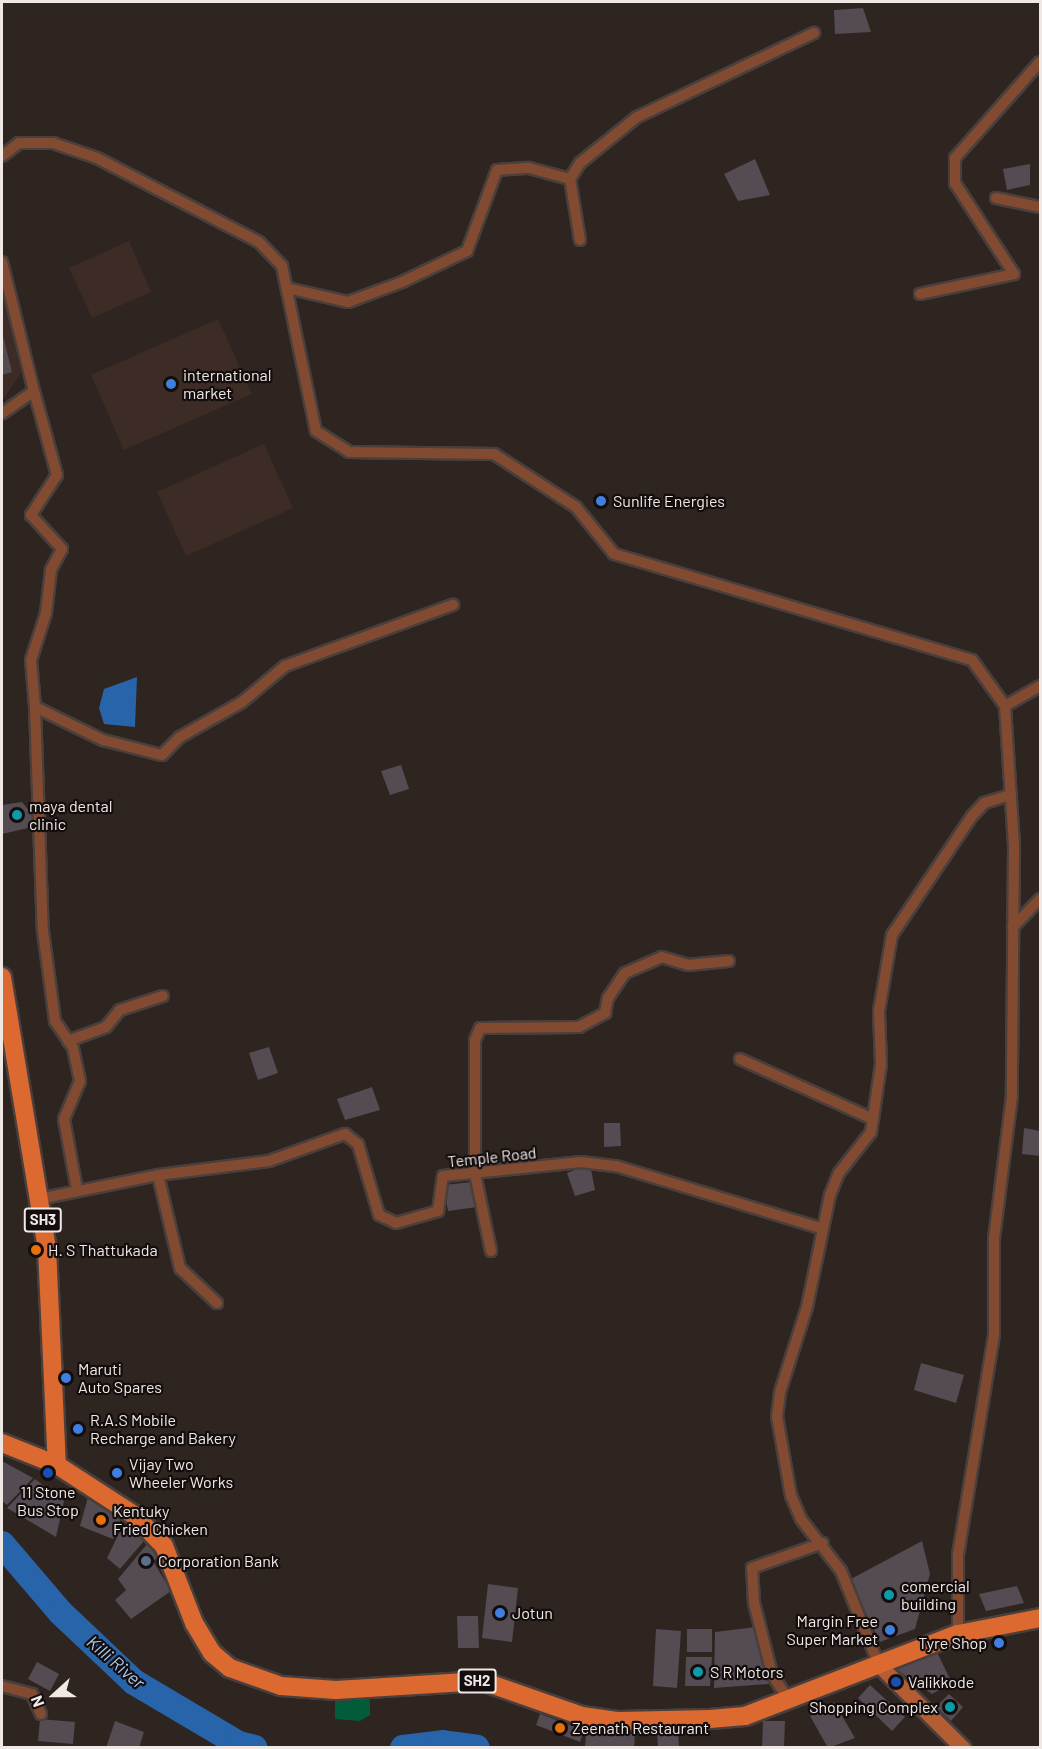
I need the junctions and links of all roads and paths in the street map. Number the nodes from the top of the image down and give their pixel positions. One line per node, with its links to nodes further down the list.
1 (814, 33): 4 (street)
2 (1041, 62): 10 (street)
3 (2, 156): 9 (street)
4 (570, 179): 7 (street); 9 (street)
5 (996, 198): 6 (street)
6 (1041, 207)
7 (580, 240)
8 (2, 262): 11 (street)
9 (287, 288): 15 (street)
10 (920, 294)
11 (34, 392): 12 (street); 16 (street)
12 (2, 413)
13 (453, 605): 16 (street)
14 (1041, 686): 15 (street)
15 (1005, 706): 17 (street)
16 (35, 707): 23 (street)
17 (1011, 795): 19 (street); 25 (street)
18 (1041, 899): 19 (street)
19 (1013, 927): 37 (street)
20 (729, 961): 26 (street)
21 (2, 977): 29 (main road, SH3)
22 (163, 996): 23 (street)
23 (68, 1041): 28 (street)
24 (740, 1059): 25 (street)
25 (873, 1119): 30 (street)
26 (475, 1174): 27 (street, Temple Road); 30 (street, Temple Road); 31 (street)
27 (158, 1175): 28 (street, Temple Road); 32 (street)
28 (77, 1190): 29 (street, Temple Road)
29 (39, 1199): 34 (main road, SH3)
30 (823, 1229): 35 (street)
31 (490, 1251)
32 (217, 1303)
33 (2, 1443): 34 (main road, SH2)
34 (57, 1465): 40 (main road, SH2)
35 (823, 1543): 38 (street); 40 (street)
36 (1041, 1618): 37 (main road, SH2)
37 (957, 1634): 38 (main road, SH2)
38 (879, 1665): 40 (main road, SH2); 42 (main road)
39 (2, 1686): 41 (street)
40 (788, 1700)
41 (41, 1714)
42 (963, 1748)

